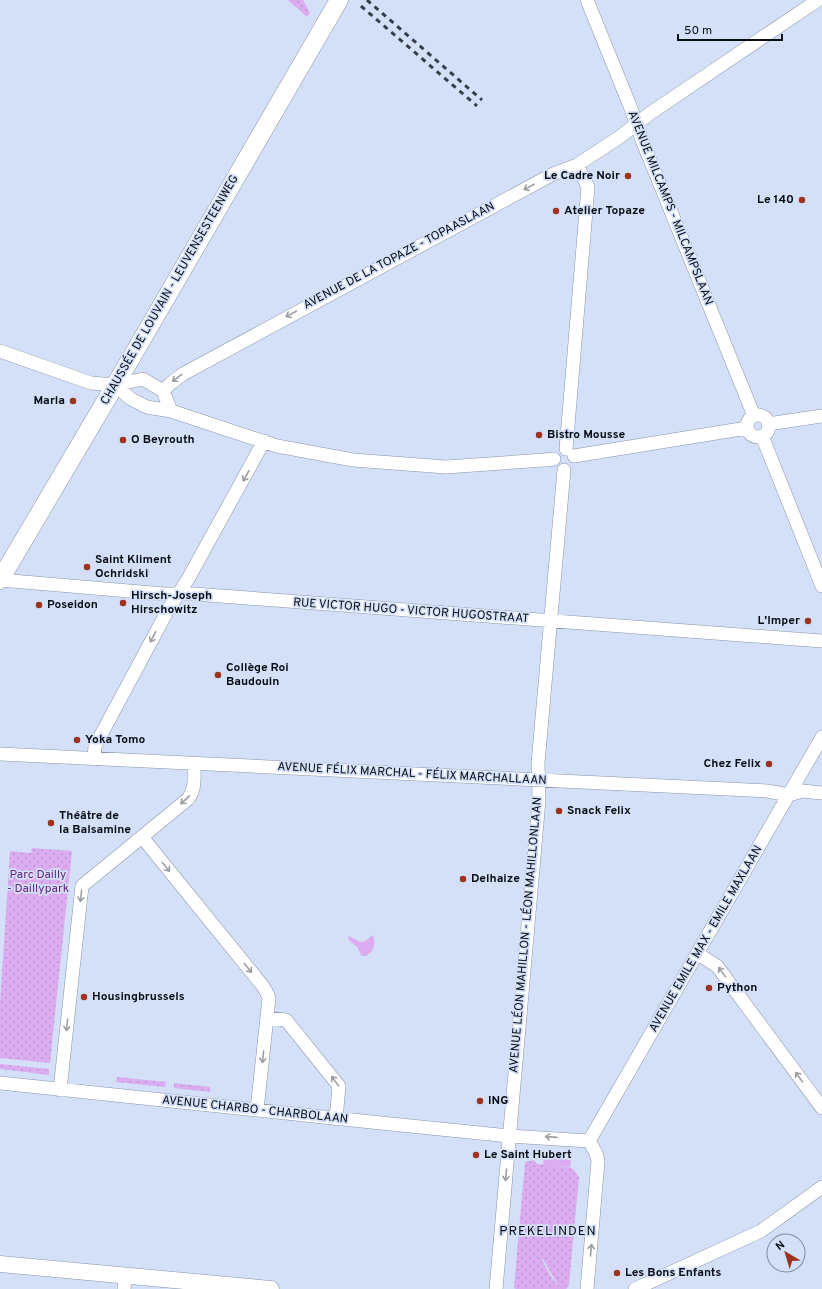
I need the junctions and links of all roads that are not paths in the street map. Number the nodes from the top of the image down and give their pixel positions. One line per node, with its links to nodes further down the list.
1 (339, 0): 7 (main road, CHAUSSÉE DE LOUVAIN - LEUVENSESTEENWEG)
2 (587, 0): 4 (street, AVENUE MILCAMPS - MILCAMPSLAAN)
3 (818, 0): 4 (street, AVENUE DE LA TOPAZE - TOPAASLAAN)
4 (636, 124): 5 (street, AVENUE DE LA TOPAZE - TOPAASLAAN); 10 (street, AVENUE MILCAMPS - MILCAMPSLAAN)
5 (577, 165): 8 (street, AVENUE DE LA TOPAZE - TOPAASLAAN, one-way to 8); 16 (street)
6 (0, 350): 7 (street)
7 (115, 385): 8 (street); 9 (street); 19 (main road, CHAUSSÉE DE LOUVAIN - LEUVENSESTEENWEG)
8 (163, 391): 9 (street)
9 (171, 411): 15 (street)
10 (754, 416): 12 (street); 13 (street)
11 (822, 416): 12 (street)
12 (768, 424): 14 (street)
13 (747, 428): 14 (street); 16 (street)
14 (762, 436): 20 (street)
15 (264, 442): 17 (street); 21 (street, one-way to 21)
16 (570, 453): 17 (street); 18 (street)
17 (554, 458): 18 (street)
18 (564, 470): 22 (street, AVENUE LÉON MAHILLON - LÉON MAHILLONLAAN)
19 (0, 580): 21 (street, RUE VICTOR HUGO - VICTOR HUGOSTRAAT)
20 (822, 586)
21 (178, 594): 22 (street, RUE VICTOR HUGO - VICTOR HUGOSTRAAT); 26 (street, one-way to 26)
22 (550, 622): 23 (street, RUE VICTOR HUGO - VICTOR HUGOSTRAAT); 28 (street, AVENUE LÉON MAHILLON - LÉON MAHILLONLAAN)
23 (822, 641)
24 (822, 737): 30 (street, AVENUE EMILE MAX - EMILE MAXLAAN)
25 (0, 754): 26 (street, AVENUE FÉLIX MARCHAL - FÉLIX MARCHALLAAN)
26 (94, 759): 27 (street, AVENUE FÉLIX MARCHAL - FÉLIX MARCHALLAAN)
27 (194, 764): 28 (street, AVENUE FÉLIX MARCHAL - FÉLIX MARCHALLAAN); 31 (street, one-way to 31)
28 (538, 780): 30 (street, AVENUE FÉLIX MARCHAL - FÉLIX MARCHALLAAN); 39 (street, AVENUE LÉON MAHILLON - LÉON MAHILLONLAAN)
29 (822, 793): 30 (street, AVENUE FÉLIX MARCHAL - FÉLIX MARCHALLAAN)
30 (789, 796): 32 (street, AVENUE EMILE MAX - EMILE MAXLAAN)
31 (142, 837): 33 (street, one-way to 33); 35 (street, one-way to 35)
32 (698, 954): 36 (street, one-way to 32); 40 (street, AVENUE EMILE MAX - EMILE MAXLAAN)
33 (267, 1018): 37 (street, one-way to 37); 38 (street, one-way to 33)
34 (0, 1083): 35 (street, AVENUE CHARBO - CHARBOLAAN)
35 (60, 1090): 37 (street, AVENUE CHARBO - CHARBOLAAN)
36 (822, 1108)
37 (257, 1110): 38 (street, AVENUE CHARBO - CHARBOLAAN)
38 (336, 1118): 39 (street, AVENUE CHARBO - CHARBOLAAN)
39 (509, 1136): 40 (street, AVENUE CHARBO - CHARBOLAAN, one-way to 39); 45 (street, AVENUE LÉON MAHILLON - LÉON MAHILLONLAAN, one-way to 45)
40 (589, 1141): 46 (street, one-way to 40)
41 (822, 1187): 47 (street)
42 (0, 1264): 43 (street)
43 (125, 1282): 44 (street)
44 (271, 1289)
45 (496, 1289)
46 (587, 1289)
47 (635, 1289)

